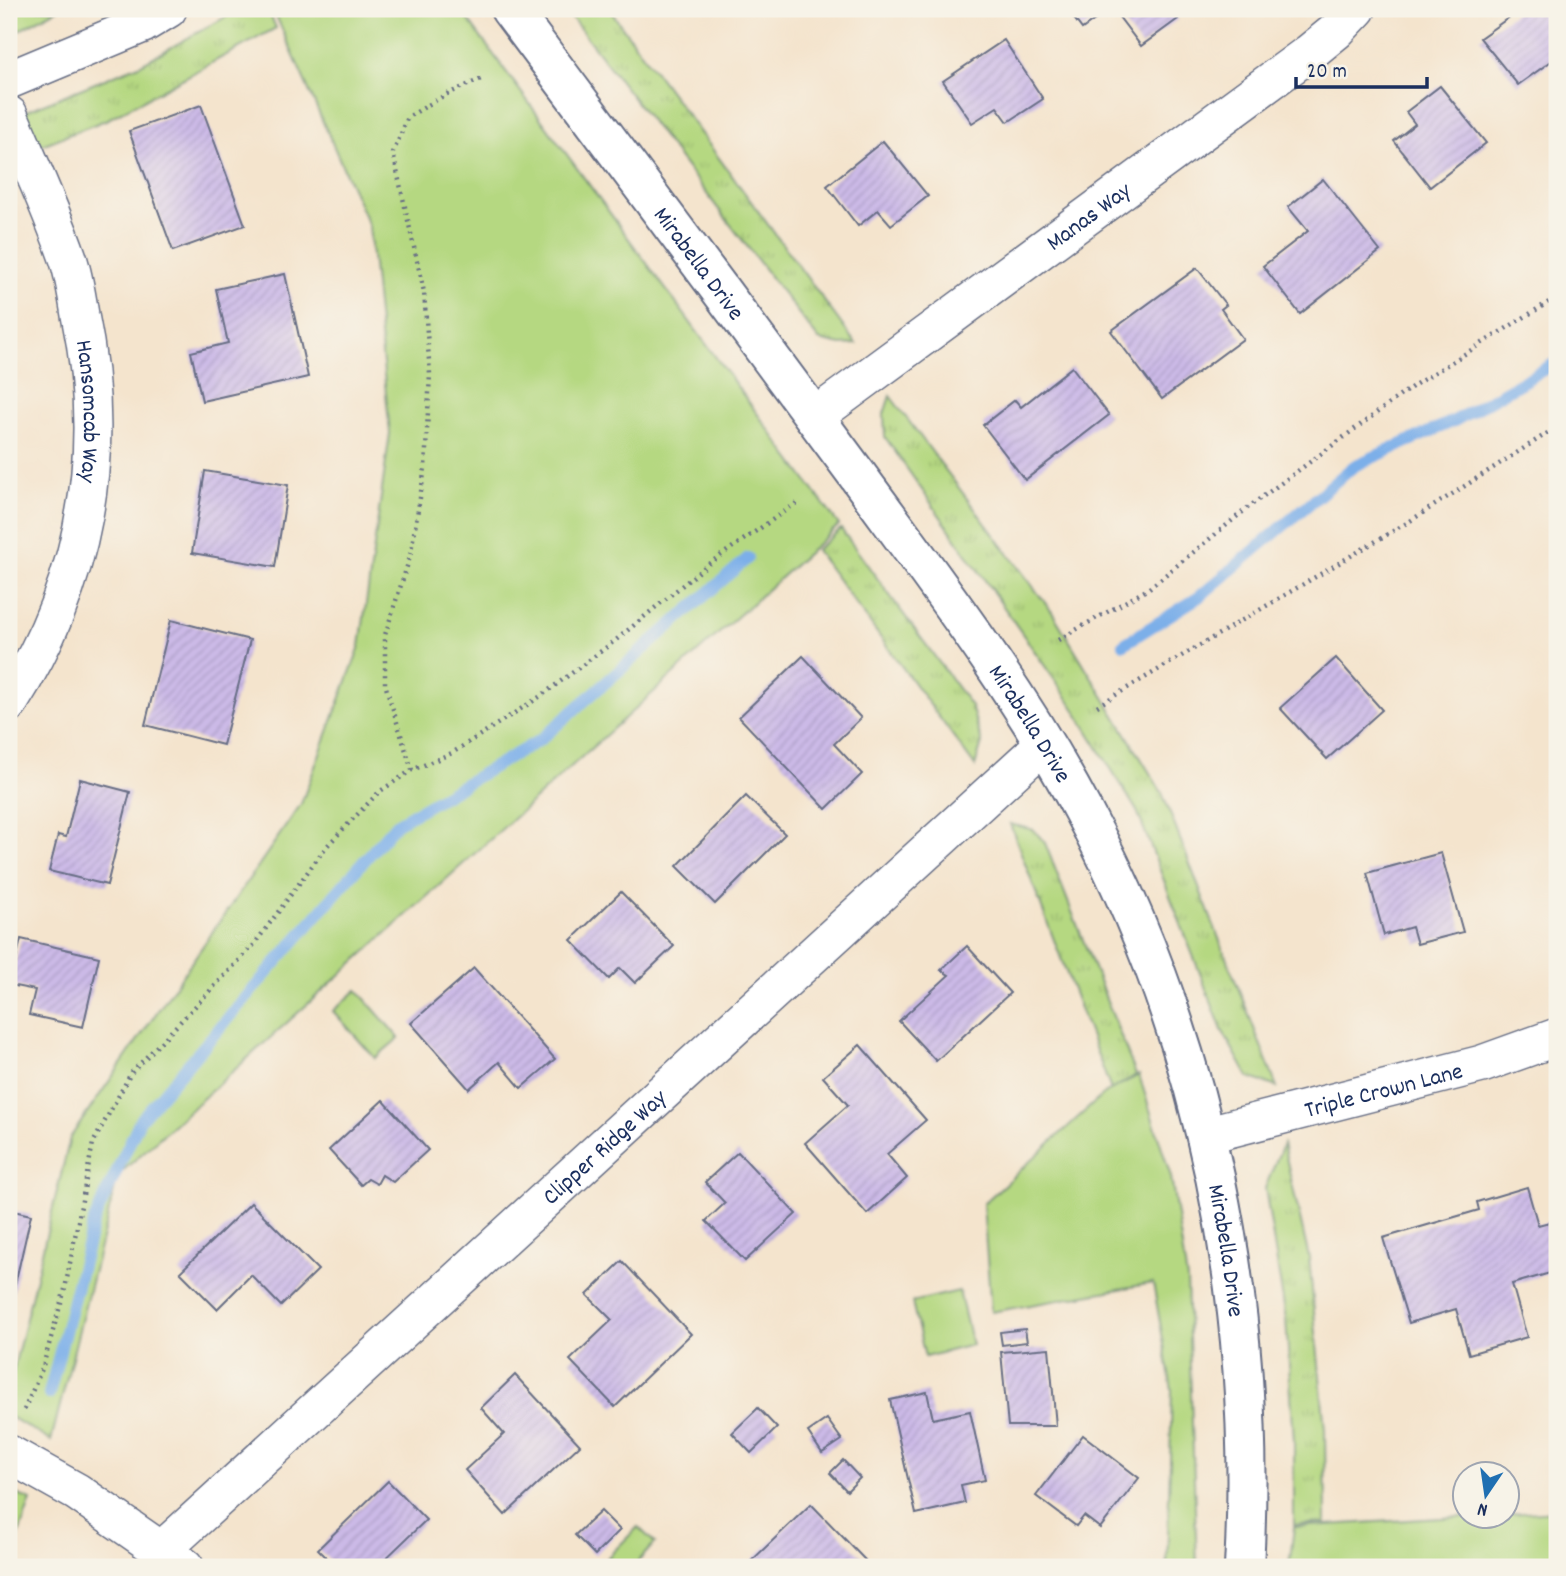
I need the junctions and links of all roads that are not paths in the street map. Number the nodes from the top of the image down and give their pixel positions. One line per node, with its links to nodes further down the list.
1 (168, 9): 4 (street)
2 (510, 9): 6 (street, Mirabella Drive)
3 (1357, 9): 6 (street, Manas Way)
4 (9, 80)
5 (9, 115): 7 (street, Hansomcab Way)
6 (814, 417): 8 (street, Mirabella Drive)
7 (9, 703)
8 (1045, 744): 10 (street, Mirabella Drive); 12 (street, Clipper Ridge Way)
9 (1557, 1037): 10 (street, Triple Crown Lane)
10 (1205, 1135): 13 (street, Mirabella Drive)
11 (9, 1454): 12 (street)
12 (174, 1558)
13 (1244, 1567)

